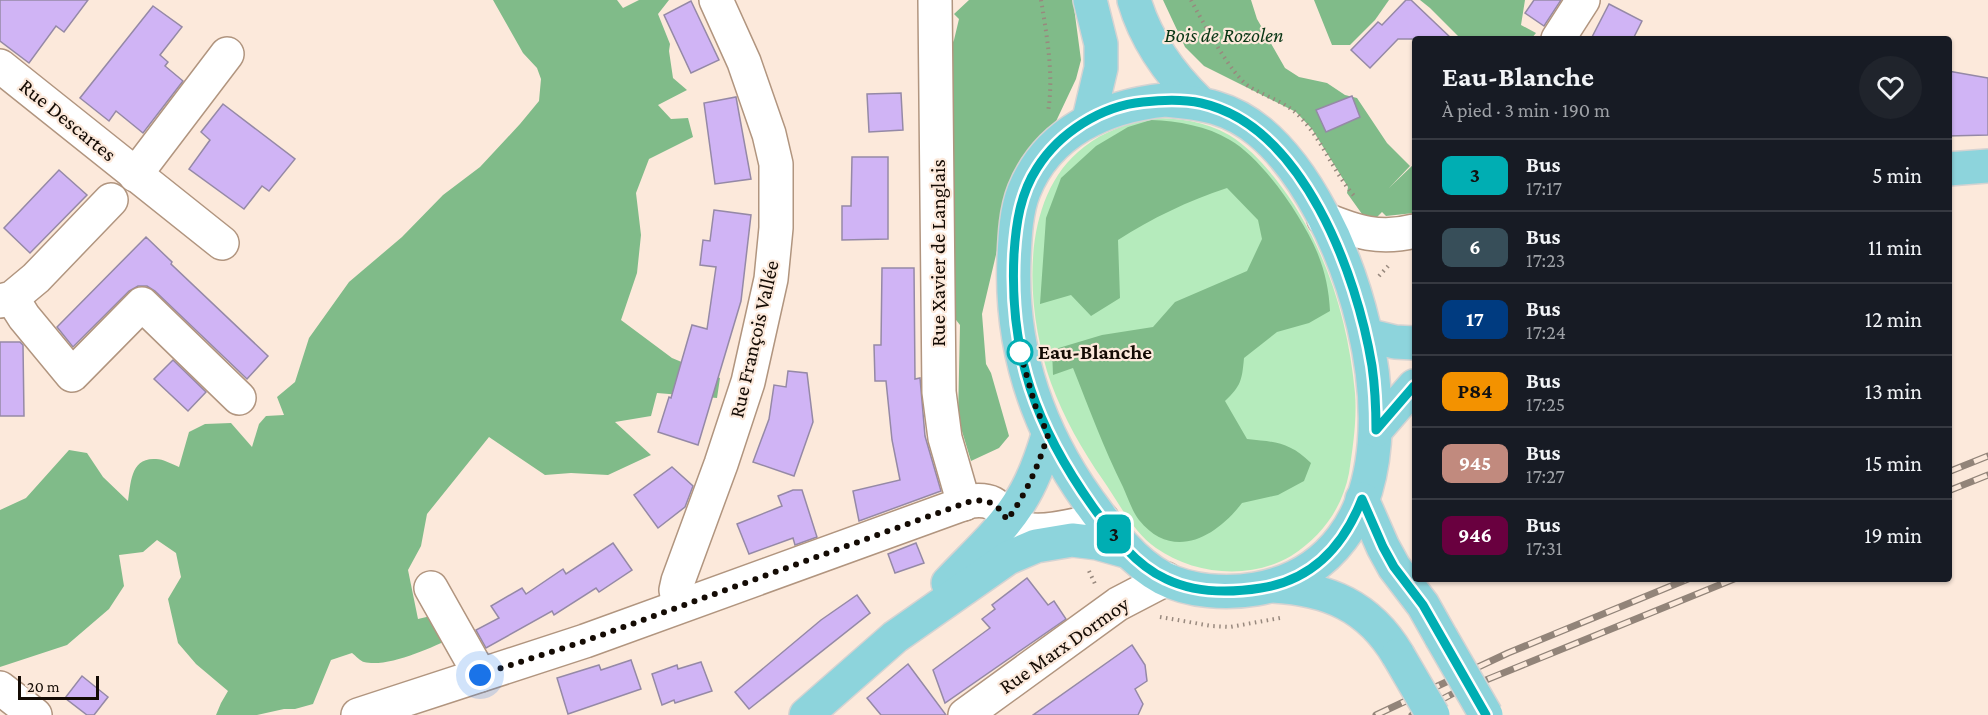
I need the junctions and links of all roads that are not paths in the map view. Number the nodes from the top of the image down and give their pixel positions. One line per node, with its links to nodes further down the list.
1 (716, 0): 33 (street, Rue François Vallée)
2 (935, 0): 26 (street, Rue Xavier de Langlais)
3 (1090, 0): 10 (main road)
4 (1134, 0): 9 (main road)
5 (1582, 0): 6 (street)
6 (1559, 36)
7 (227, 54): 13 (street, Rue Descartes)
8 (0, 66): 13 (street, Rue Descartes)
9 (1199, 102): 10 (main road); 15 (main road)
10 (1089, 119): 24 (main road)
11 (1988, 166): 12 (main road)
12 (1952, 169)
13 (135, 175): 17 (street, Rue Descartes)
14 (111, 200): 18 (street)
15 (1324, 219): 16 (street); 19 (main road)
16 (1412, 231)
17 (222, 243)
18 (6, 299): 22 (street)
19 (1362, 321): 20 (main road); 23 (main road)
20 (1412, 343)
21 (1412, 388): 23 (main road)
22 (239, 398)
23 (1376, 430): 25 (main road)
24 (1048, 435): 27 (main road); 28 (main road)
25 (1362, 499): 31 (main road); 42 (main road, bridge)
26 (964, 504): 28 (street); 33 (street)
27 (1102, 519): 28 (street); 29 (main road)
28 (1007, 520): 34 (main road)
29 (1129, 552): 30 (main road); 34 (main road)
30 (1166, 579): 31 (main road); 40 (street, Rue Marx Dormoy)
31 (1271, 586): 41 (main road, bridge)
32 (431, 588): 35 (street)
33 (679, 606): 35 (street)
34 (895, 638): 39 (main road)
35 (480, 675): 38 (street)
36 (0, 688): 37 (street)
37 (36, 715)
38 (358, 715)
39 (806, 715)
40 (965, 715)
41 (1432, 715)
42 (1486, 715)

